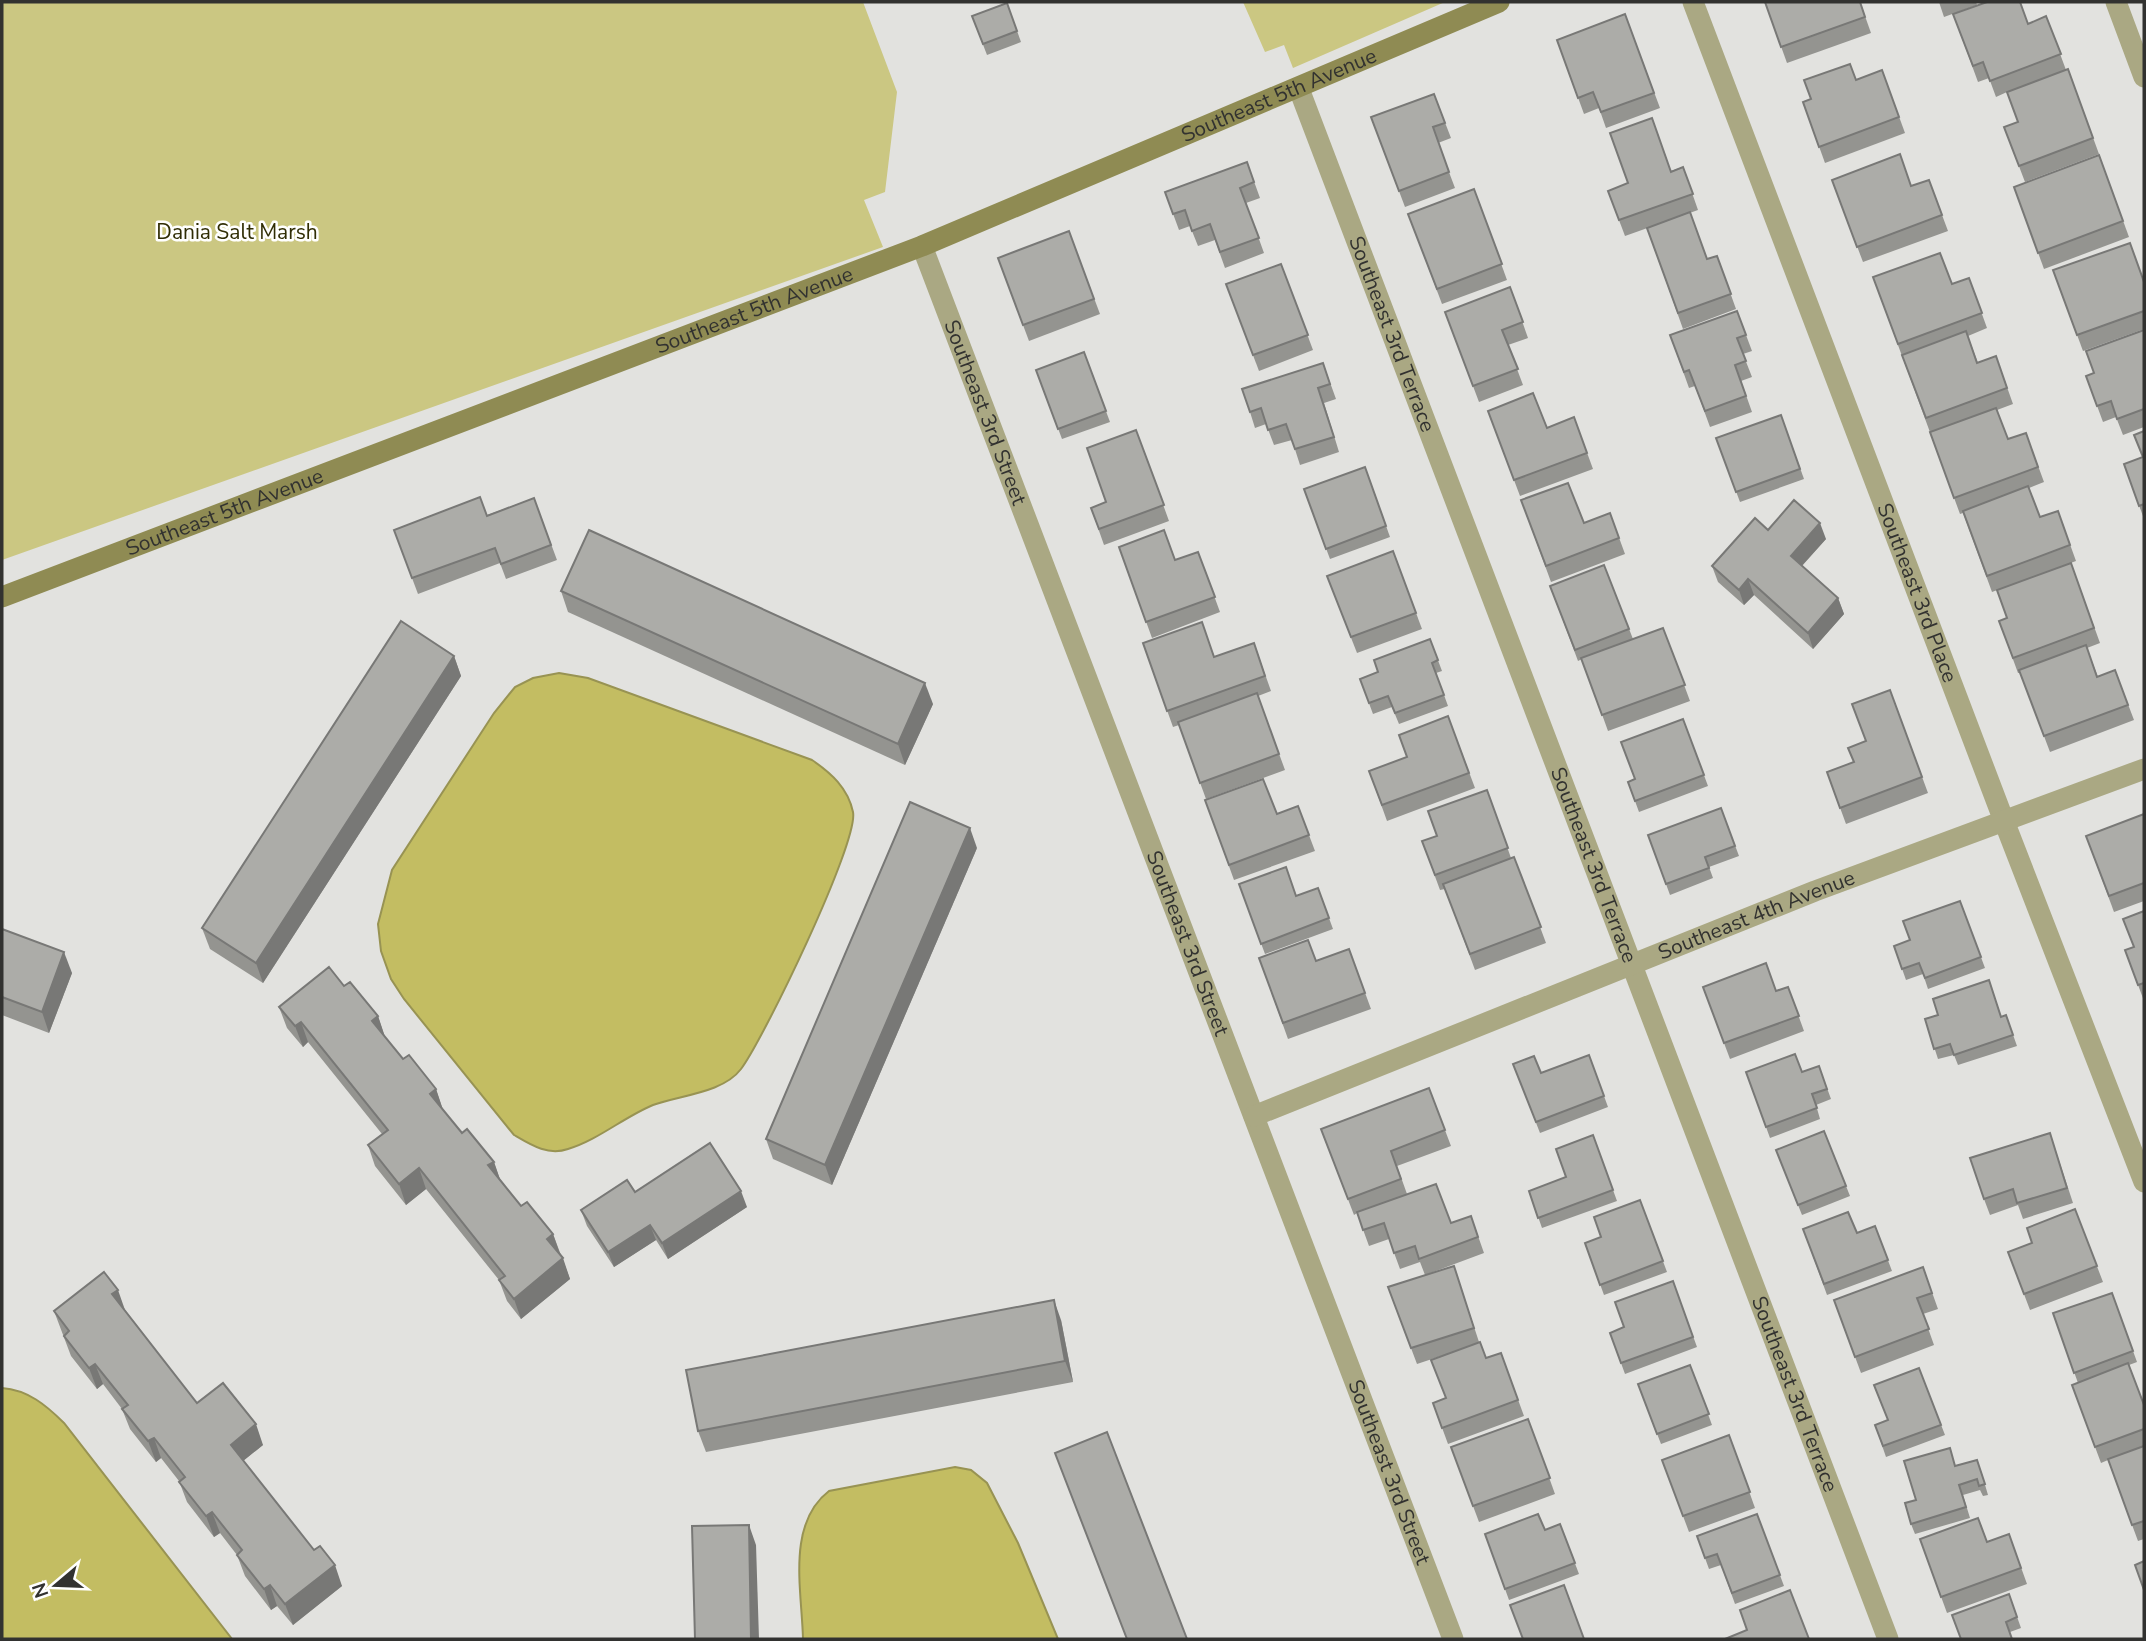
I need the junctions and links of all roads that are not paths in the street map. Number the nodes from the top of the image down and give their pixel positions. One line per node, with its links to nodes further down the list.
1 (1499, 2): 5 (street, Southeast 5th Avenue)
2 (1693, 2): 9 (street, Southeast 3rd Place)
3 (2116, 2): 4 (street)
4 (2144, 77)
5 (1300, 89): 6 (street, Southeast 5th Avenue); 10 (street, Southeast 3rd Terrace)
6 (922, 246): 7 (street, Southeast 5th Avenue); 11 (street, Southeast 3rd Street)
7 (2, 597)
8 (2144, 769): 9 (street, Southeast 4th Avenue)
9 (2004, 821): 10 (street, Southeast 4th Avenue); 12 (street, Southeast 3rd Place)
10 (1631, 964): 11 (street, Southeast 4th Avenue); 14 (street, Southeast 3rd Terrace)
11 (1254, 1116): 13 (street, Southeast 3rd Street)
12 (2144, 1182)
13 (1453, 1639)
14 (1888, 1639)

